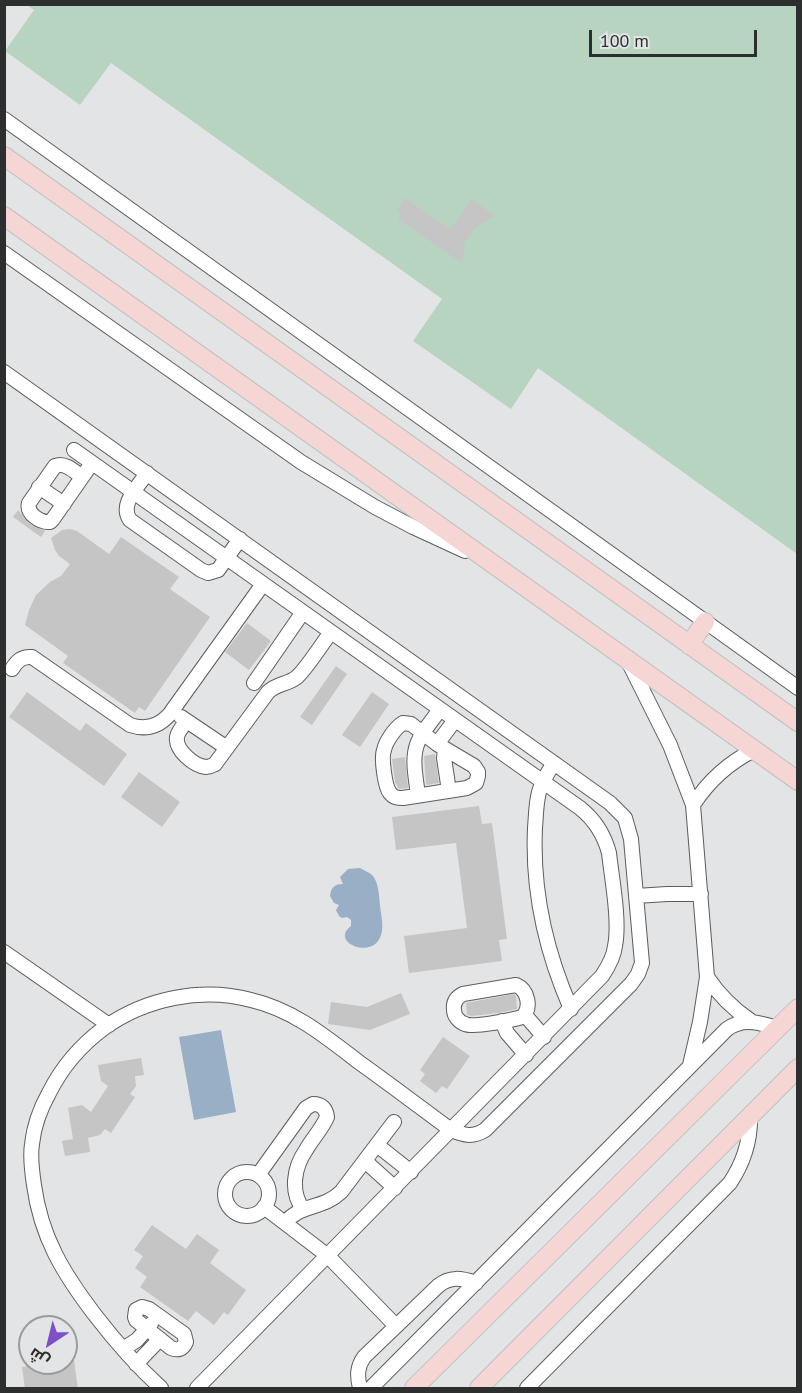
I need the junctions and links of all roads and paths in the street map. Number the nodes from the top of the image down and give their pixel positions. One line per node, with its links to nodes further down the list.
1 (4, 119): 18 (street)
2 (4, 156): 20 (main road)
3 (4, 216): 15 (main road)
4 (4, 253): 15 (street)
5 (4, 372): 8 (street)
6 (74, 450): 7 (street)
7 (92, 463): 9 (street); 11 (street)
8 (147, 473): 11 (street); 13 (street)
9 (82, 477): 10 (street); 12 (street)
10 (39, 487): 12 (street); 12 (street)
11 (134, 493): 14 (street); 14 (street)
12 (64, 504)
13 (240, 539): 14 (street); 34 (street)
14 (226, 558): 16 (street)
15 (492, 562): 21 (main road)
16 (262, 584): 17 (street); 26 (street)
17 (303, 612): 19 (street); 23 (street)
18 (705, 622): 20 (main road); 24 (street)
19 (331, 632): 25 (street); 32 (street)
20 (689, 645): 29 (main road)
21 (626, 658): 33 (main road); 39 (street)
22 (12, 669): 26 (street)
23 (254, 683)
24 (798, 688)
25 (440, 709): 27 (street); 30 (street)
26 (172, 710): 28 (street)
27 (455, 720): 31 (street); 36 (street)
28 (187, 721): 32 (street); 32 (street)
29 (798, 722)
30 (423, 733): 31 (street); 38 (street); 38 (street)
31 (441, 747): 37 (street); 37 (street)
32 (227, 748)
33 (754, 750): 35 (main road); 39 (street)
34 (554, 763): 36 (street); 41 (street)
35 (798, 781)
36 (542, 782): 45 (street); 45 (street)
37 (449, 790): 38 (street)
38 (418, 795)
39 (693, 805): 40 (street)
40 (701, 894): 41 (street); 43 (street)
41 (636, 896): 57 (street)
42 (4, 952): 49 (street)
43 (707, 977): 48 (street); 53 (street)
44 (798, 1008): 50 (main road)
45 (571, 1009): 51 (street)
46 (525, 1015): 47 (street); 47 (street); 51 (street)
47 (502, 1021): 52 (street)
48 (751, 1021): 50 (street); 53 (street)
49 (109, 1025): 57 (street); 72 (street)
50 (778, 1028): 78 (main road)
51 (544, 1037): 52 (street)
52 (526, 1054): 57 (street)
53 (690, 1065): 67 (street)
54 (798, 1068): 55 (main road)
55 (750, 1116): 79 (main road); 80 (street)
56 (394, 1122): 58 (street)
57 (451, 1130): 60 (street)
58 (377, 1145): 59 (street); 60 (street)
59 (365, 1161): 62 (street); 64 (street)
60 (411, 1172): 62 (street)
61 (258, 1175): 63 (street); 63 (street); 64 (street)
62 (395, 1188): 66 (street)
63 (264, 1208): 65 (street)
64 (303, 1209): 65 (street)
65 (285, 1224): 66 (street)
66 (328, 1256): 69 (street); 75 (street)
67 (476, 1283): 69 (street); 77 (street)
68 (158, 1316): 70 (street); 70 (street); 71 (street)
69 (396, 1326): 76 (street)
70 (147, 1329): 71 (street); 72 (street)
71 (160, 1339): 73 (street)
72 (123, 1349): 73 (street)
73 (136, 1364): 74 (street)
74 (161, 1389)
75 (197, 1389)
76 (360, 1389)
77 (371, 1389)
78 (414, 1389)
79 (479, 1389)
80 (527, 1389)

